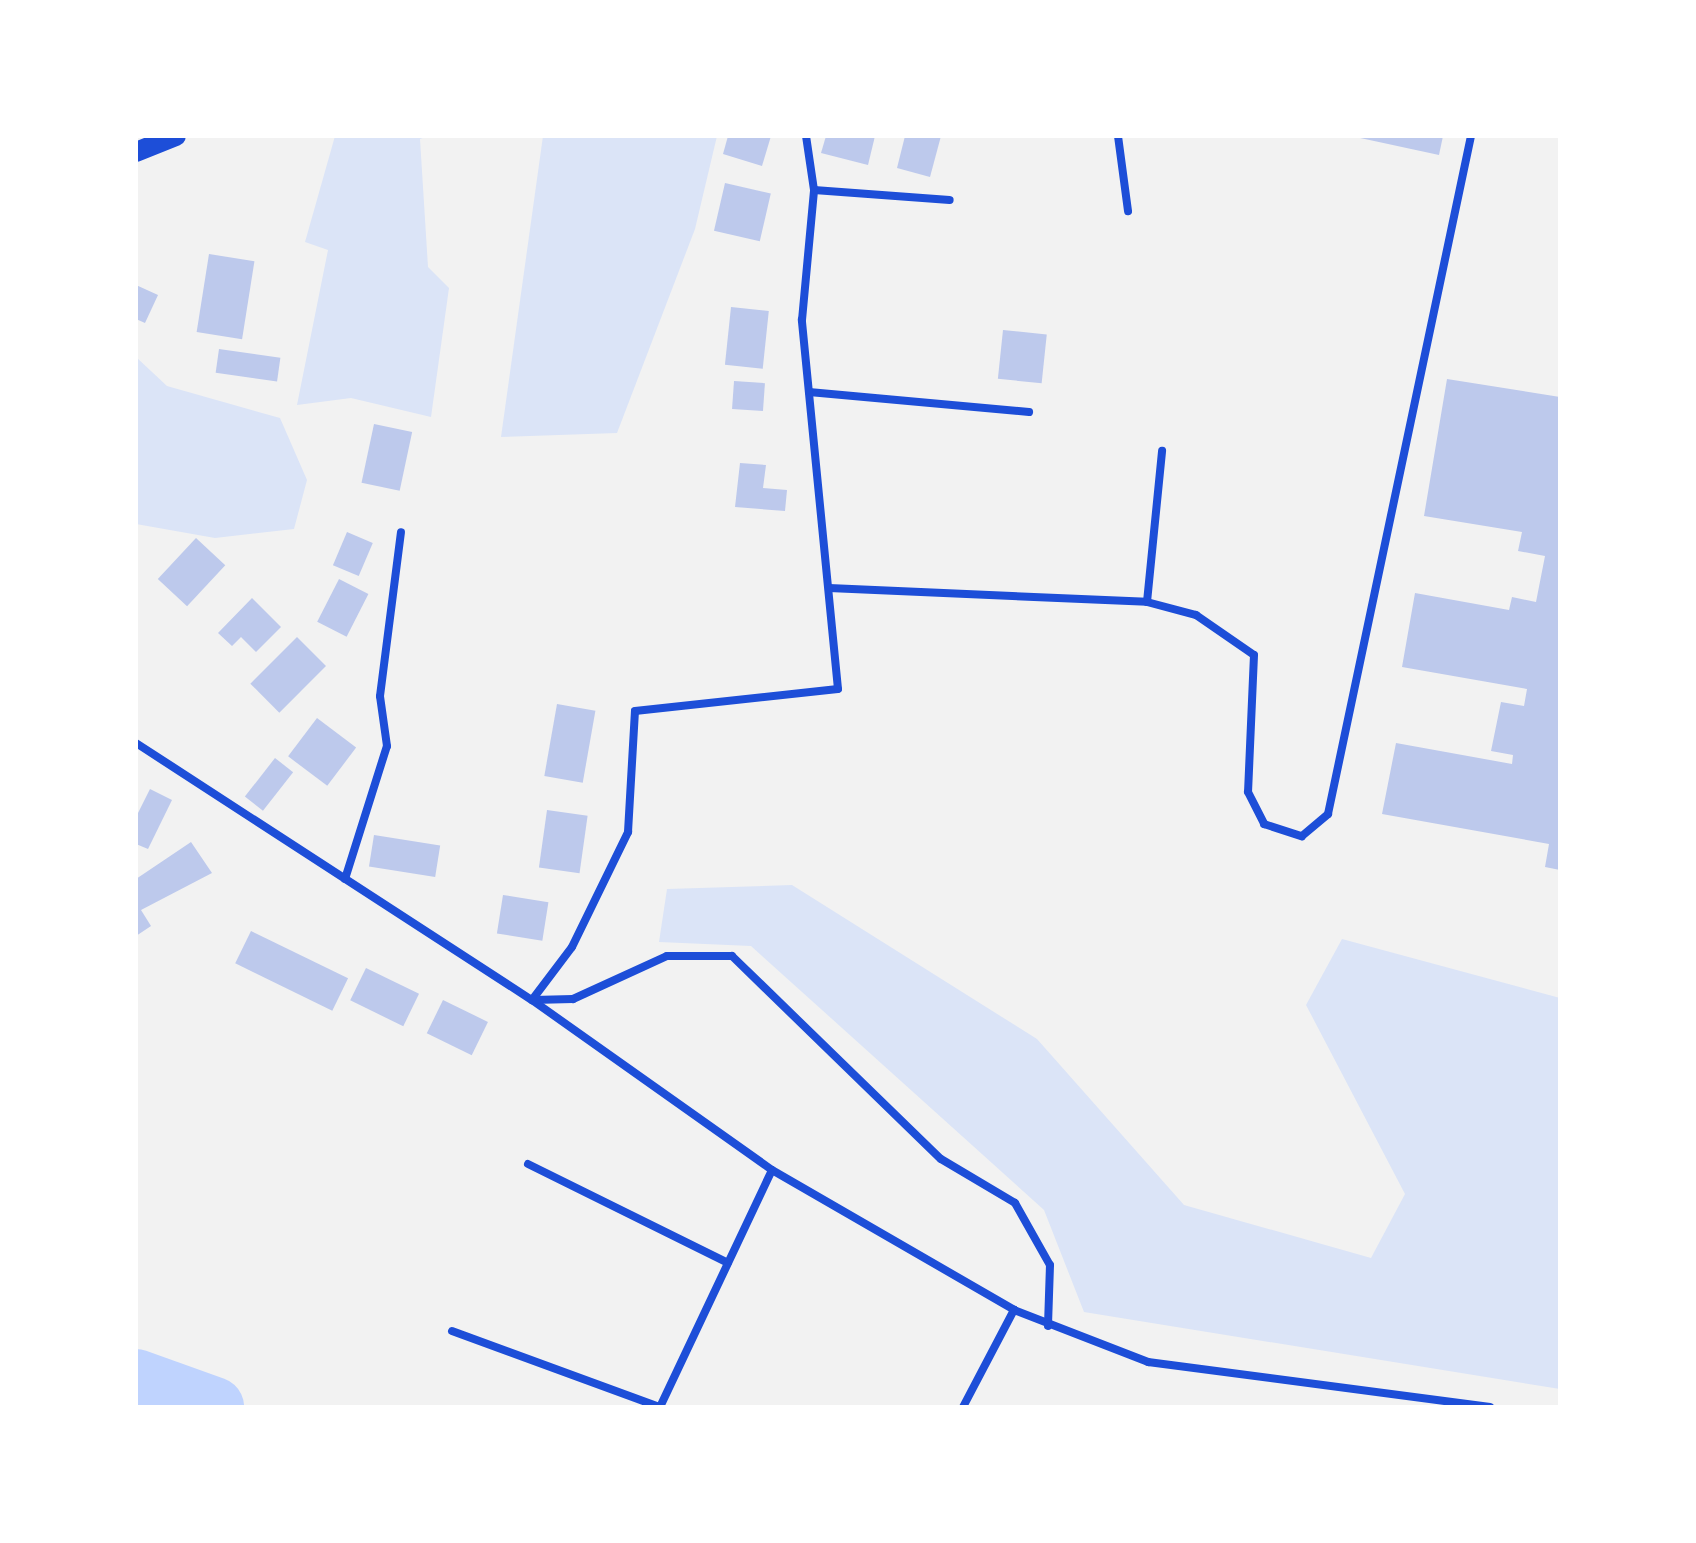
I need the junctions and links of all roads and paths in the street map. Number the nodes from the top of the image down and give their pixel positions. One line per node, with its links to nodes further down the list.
1 (176, 136): 5 (main road)
2 (806, 136): 6 (street)
3 (1118, 136): 8 (street)
4 (1471, 136): 14 (street)
5 (136, 152)
6 (814, 190): 7 (street); 9 (street)
7 (950, 200)
8 (1128, 211)
9 (809, 392): 10 (street); 13 (street)
10 (1029, 412)
11 (1162, 451): 14 (street)
12 (401, 532): 16 (street)
13 (829, 588): 14 (street); 17 (street)
14 (1147, 602)
15 (136, 743): 16 (street)
16 (345, 879): 17 (street)
17 (532, 1000): 19 (street); 22 (street)
18 (528, 1164): 20 (street)
19 (772, 1170): 20 (street); 21 (street)
20 (728, 1263): 24 (street)
21 (1014, 1310): 22 (street); 25 (street)
22 (1048, 1326): 26 (street)
23 (452, 1331): 24 (street)
24 (660, 1407)
25 (963, 1407)
26 (1490, 1407)

